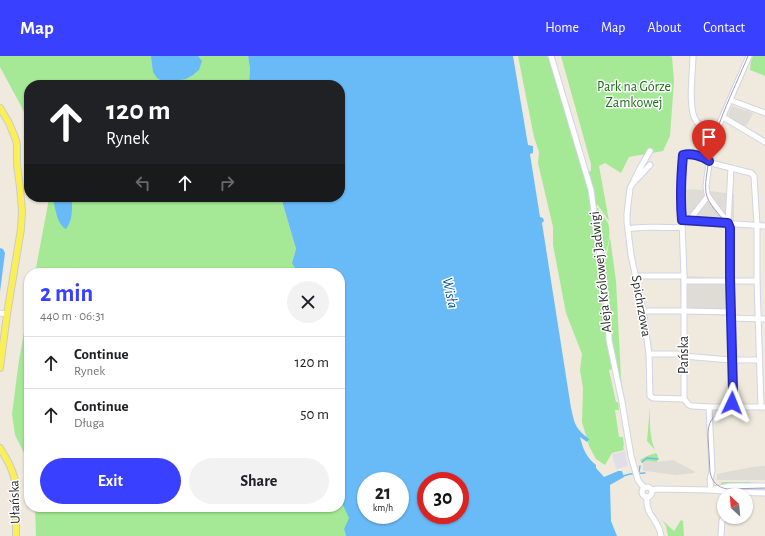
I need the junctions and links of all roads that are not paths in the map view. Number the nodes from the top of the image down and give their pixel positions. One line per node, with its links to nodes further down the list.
1 (551, 56): 45 (street, Aleja Królowej Jadwigi)
2 (694, 56): 8 (street)
3 (750, 56): 4 (street)
4 (730, 100): 6 (street); 7 (street)
5 (0, 108): 30 (main road)
6 (765, 113)
7 (723, 117): 8 (street); 9 (street)
8 (716, 132): 11 (street)
9 (765, 142)
10 (650, 151): 14 (street)
11 (710, 162): 13 (street); 15 (street); 16 (street, Pańska)
12 (650, 165): 14 (street, Spichrzowa)
13 (732, 168): 18 (street); 19 (street)
14 (633, 183): 22 (street, Spichrzowa)
15 (708, 196): 17 (street); 18 (street)
16 (682, 220): 17 (street); 21 (street, Pańska)
17 (690, 220): 18 (street)
18 (728, 223): 19 (street); 25 (street)
19 (757, 225): 20 (street); 26 (street)
20 (765, 226)
21 (682, 227): 22 (street); 24 (street, Pańska)
22 (628, 228): 23 (street, Spichrzowa)
23 (636, 276): 24 (street); 27 (street, Spichrzowa)
24 (684, 278): 25 (street); 28 (street, Pańska)
25 (730, 281): 26 (street); 31 (street)
26 (757, 281): 32 (street)
27 (643, 311): 28 (street); 34 (street, Spichrzowa)
28 (684, 311): 31 (street); 35 (street, Pańska)
29 (0, 313): 30 (street)
30 (7, 314): 38 (main road)
31 (731, 315): 32 (street); 36 (street)
32 (758, 319): 33 (street); 37 (street)
33 (765, 319)
34 (649, 354): 35 (street); 39 (street, Spichrzowa)
35 (684, 356): 36 (street); 39 (street, Pańska)
36 (732, 360): 37 (street); 41 (street)
37 (760, 360): 42 (street)
38 (0, 368)
39 (684, 399): 40 (street)
40 (709, 407): 41 (street); 47 (street)
41 (728, 407): 42 (street)
42 (763, 407)
43 (0, 448): 53 (main road, Ułańska)
44 (765, 486): 47 (street)
45 (644, 488): 46 (street); 51 (street)
46 (652, 490): 47 (street); 51 (street)
47 (710, 490): 48 (street)
48 (717, 491)
49 (753, 493): 50 (street)
50 (765, 493)
51 (647, 497): 54 (street)
52 (722, 524): 55 (street)
53 (16, 536)
54 (661, 536)
55 (721, 536)

